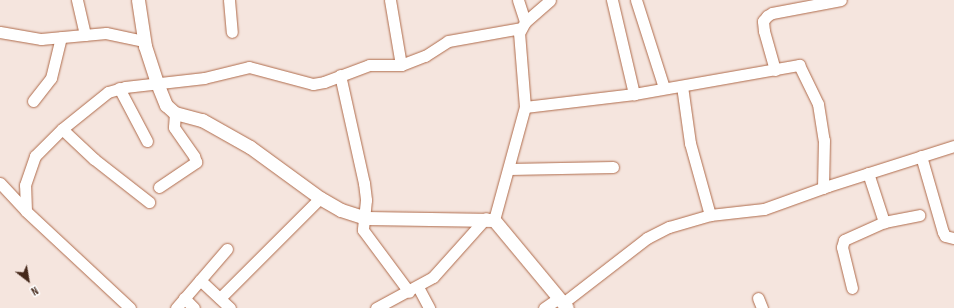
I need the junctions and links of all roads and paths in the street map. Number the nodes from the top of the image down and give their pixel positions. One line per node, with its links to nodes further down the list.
1 (77, 0): 14 (street)
2 (138, 0): 16 (main road)
3 (229, 0): 13 (street)
4 (390, 0): 17 (street)
5 (518, 0): 11 (street)
6 (550, 0): 11 (street)
7 (612, 0): 24 (street)
8 (636, 0): 23 (street)
9 (840, 0): 10 (street)
10 (801, 4): 18 (street)
11 (523, 25): 17 (street); 26 (street)
12 (0, 32): 15 (street)
13 (232, 32)
14 (85, 35): 15 (street); 16 (street)
15 (61, 37): 25 (street)
16 (144, 41): 20 (main road)
17 (401, 65): 19 (street)
18 (775, 70): 21 (street); 37 (street)
19 (340, 76): 20 (street); 43 (street)
20 (157, 83): 22 (street); 27 (main road)
21 (682, 86): 23 (street); 41 (street)
22 (119, 88): 28 (street); 29 (street)
23 (664, 88): 24 (street)
24 (634, 94): 26 (street)
25 (33, 101)
26 (525, 108): 33 (street)
27 (175, 113): 36 (street); 38 (main road)
28 (62, 129): 39 (street); 40 (street)
29 (147, 141)
30 (954, 146): 31 (street)
31 (921, 156): 34 (street); 46 (street)
32 (614, 167): 33 (street)
33 (509, 169): 44 (street)
34 (868, 173): 37 (street); 45 (street)
35 (0, 183): 40 (street)
36 (159, 187)
37 (823, 188): 41 (street)
38 (320, 198): 43 (main road); 52 (street)
39 (149, 202)
40 (26, 210): 54 (street)
41 (710, 215): 53 (street)
42 (919, 215): 45 (street)
43 (366, 218): 44 (main road); 50 (street)
44 (490, 219): 50 (street); 53 (main road)
45 (884, 222): 49 (street)
46 (954, 238)
47 (227, 249): 48 (street)
48 (200, 280): 51 (street); 52 (street)
49 (852, 288)
50 (413, 289): 58 (street); 59 (street)
51 (184, 298): 55 (street); 56 (street)
52 (220, 298): 57 (street)
53 (563, 303): 60 (street)
54 (130, 308)
55 (176, 308)
56 (194, 308)
57 (230, 308)
58 (376, 308)
59 (429, 308)
60 (544, 308)

